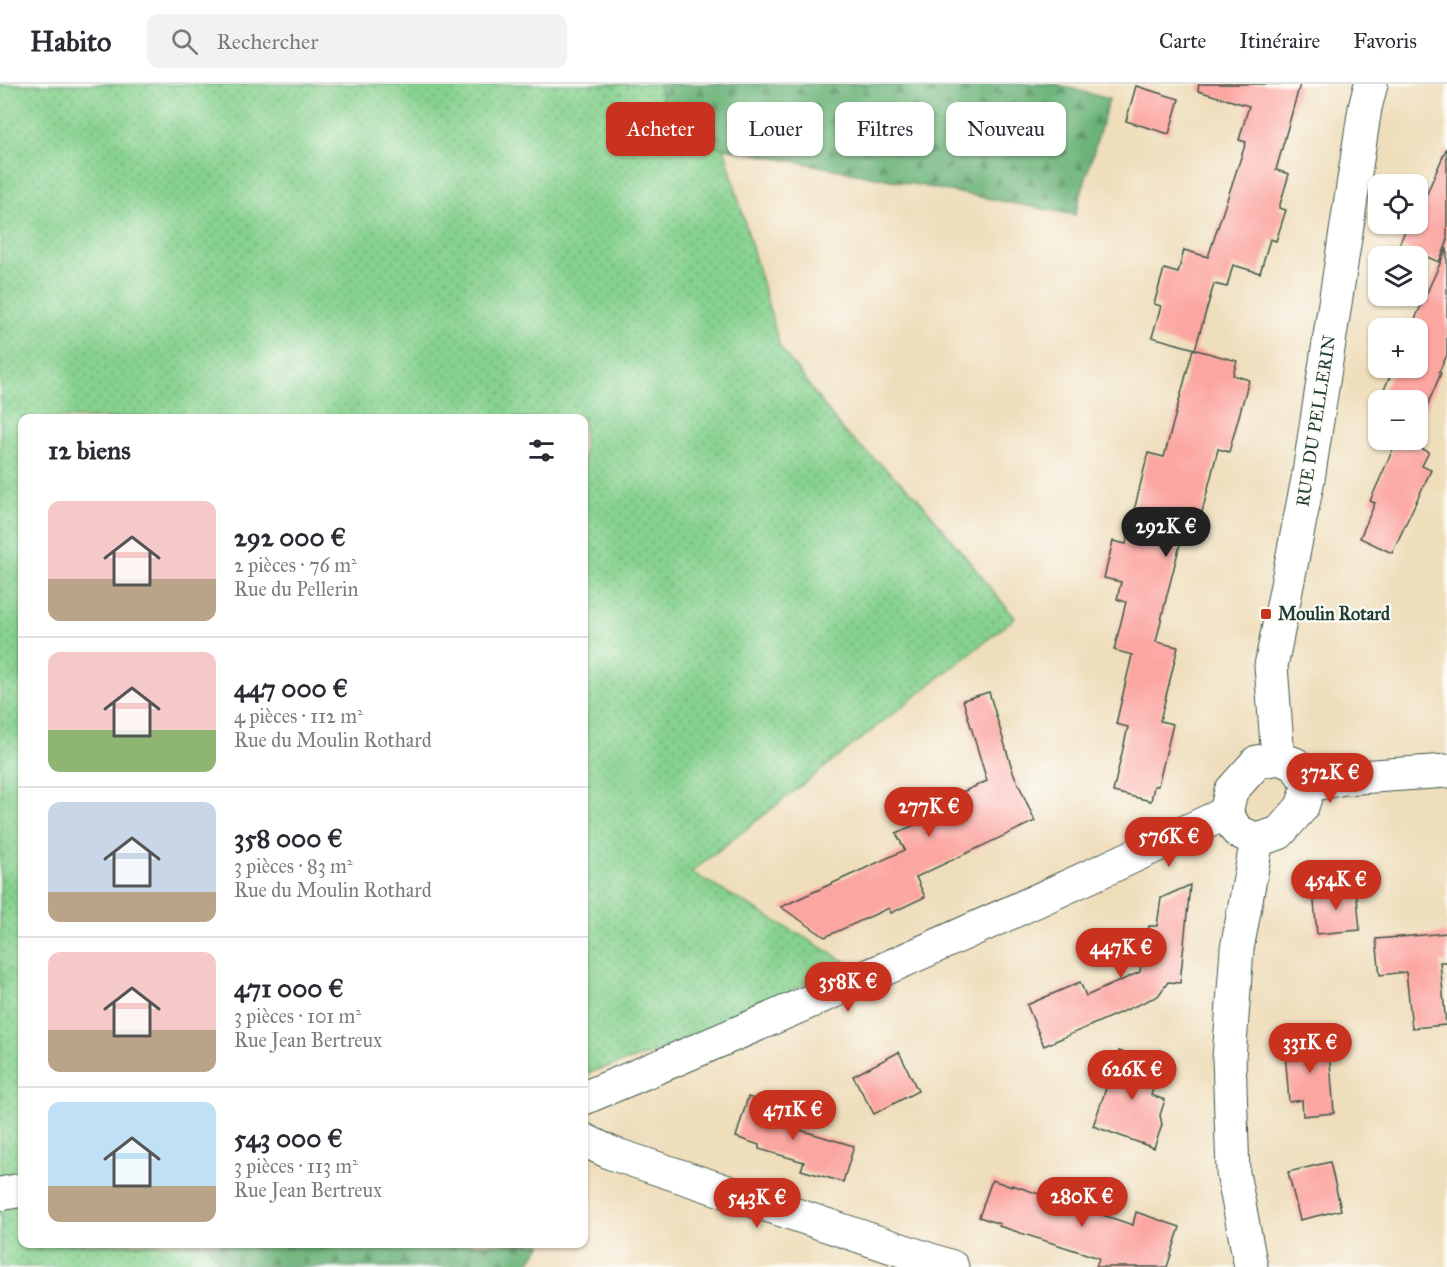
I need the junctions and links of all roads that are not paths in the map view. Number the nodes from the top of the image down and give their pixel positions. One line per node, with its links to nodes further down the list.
1 (1371, 84): 2 (main road, RUE DU PELLERIN)
2 (1278, 758): 4 (main road); 5 (main road)
3 (1447, 771): 4 (main road)
4 (1309, 785): 6 (main road)
5 (1226, 813): 6 (main road); 7 (main road)
6 (1257, 840): 12 (main road)
7 (588, 1096)
8 (588, 1142): 11 (main road)
9 (18, 1191): 10 (main road)
10 (0, 1194)
11 (952, 1267)
12 (1251, 1267)

